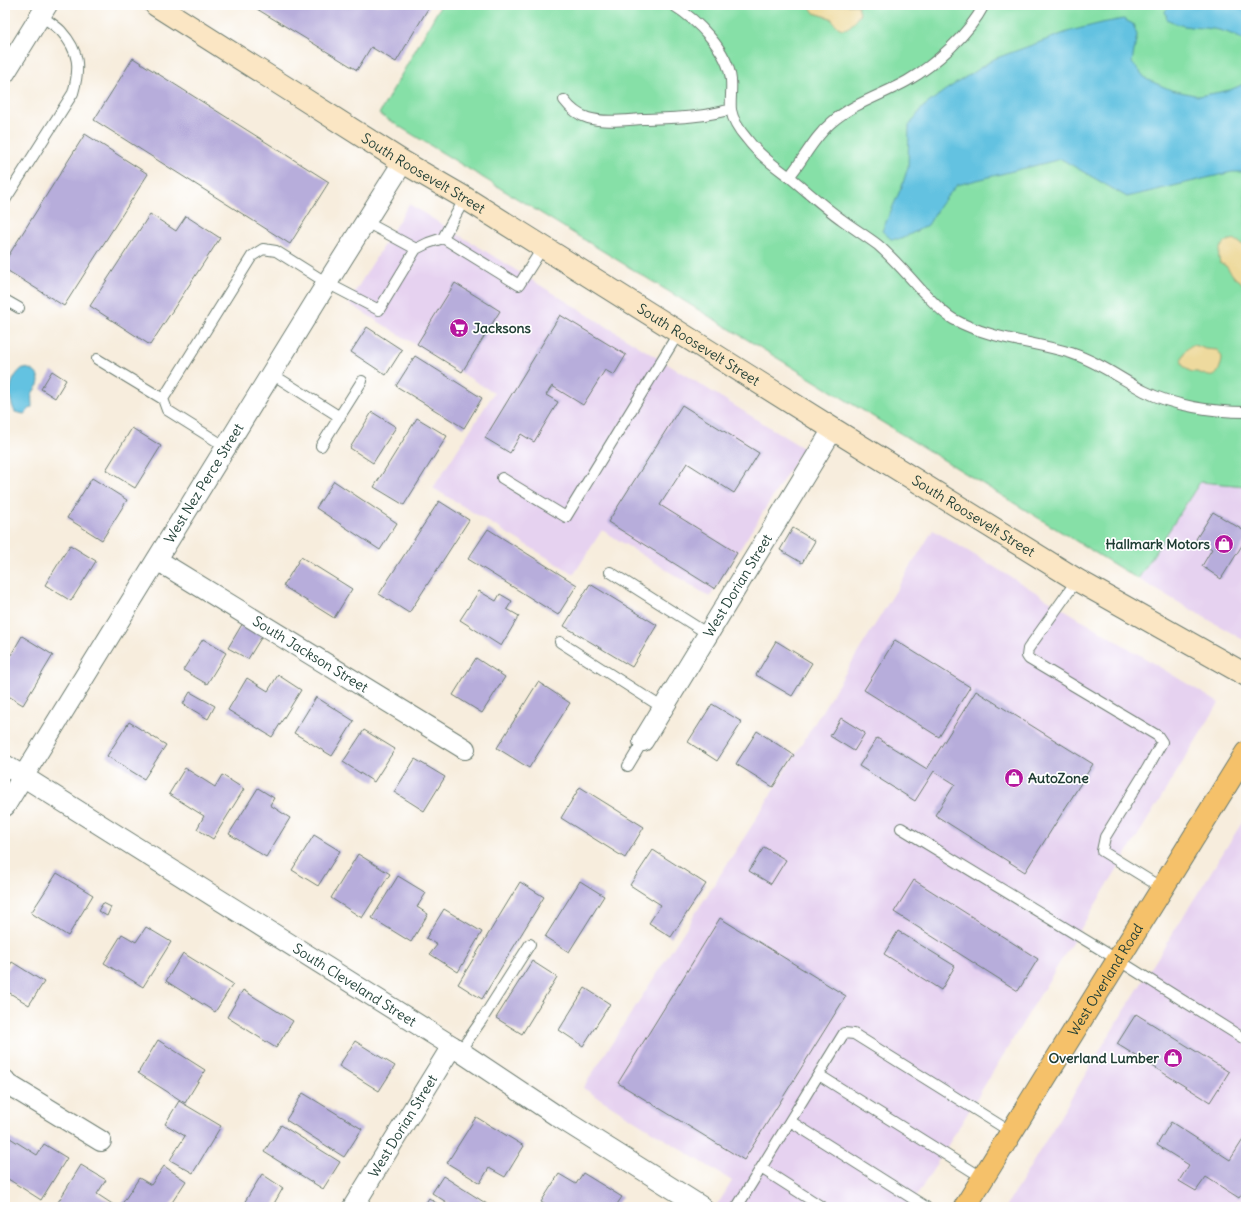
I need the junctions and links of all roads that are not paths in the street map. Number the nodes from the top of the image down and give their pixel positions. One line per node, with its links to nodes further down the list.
1 (156, 5): 8 (street, South Roosevelt Street)
2 (673, 5): 7 (lane)
3 (984, 5): 9 (lane)
4 (44, 10): 5 (street); 11 (lane)
5 (5, 73)
6 (564, 100): 7 (lane)
7 (731, 109): 9 (lane)
8 (403, 162): 10 (street, South Roosevelt Street); 12 (street, West Nez Perce Street)
9 (789, 177): 24 (lane)
10 (465, 198): 13 (lane); 14 (street, South Roosevelt Street)
11 (5, 200)
12 (366, 222): 15 (lane); 16 (street, West Nez Perce Street)
13 (443, 238): 14 (lane); 15 (lane)
14 (543, 247): 19 (street, South Roosevelt Street)
15 (416, 249): 16 (lane)
16 (328, 283): 21 (street, West Nez Perce Street); 23 (lane)
17 (5, 300): 18 (lane)
18 (19, 308)
19 (679, 332): 26 (street, South Roosevelt Street); 29 (lane)
20 (97, 360): 23 (lane)
21 (272, 374): 25 (lane); 28 (street, West Nez Perce Street)
22 (362, 381): 25 (lane)
23 (164, 399): 28 (lane)
24 (1246, 412)
25 (340, 417): 27 (lane)
26 (833, 429): 32 (street, South Roosevelt Street); 33 (street, West Dorian Street)
27 (321, 446)
28 (226, 447): 30 (street, West Nez Perce Street)
29 (502, 478)
30 (157, 560): 38 (street, South Jackson Street); 42 (street, West Nez Perce Street)
31 (610, 572): 33 (lane)
32 (1077, 580): 35 (street, South Roosevelt Street); 45 (lane)
33 (708, 634): 36 (street, West Dorian Street)
34 (560, 642): 36 (lane)
35 (1246, 675)
36 (663, 708): 37 (street, West Dorian Street)
37 (643, 741): 41 (lane)
38 (465, 749)
39 (1246, 753): 45 (main road, West Overland Road)
40 (5, 765): 42 (street, South Cleveland Street)
41 (628, 766)
42 (23, 776): 43 (street, West Nez Perce Street); 49 (street, South Cleveland Street)
43 (5, 806)
44 (900, 828): 47 (lane)
45 (1162, 888): 47 (main road, West Overland Road)
46 (530, 944): 49 (lane)
47 (1118, 960): 48 (lane); 53 (main road, West Overland Road)
48 (1246, 1040)
49 (456, 1048): 58 (street, West Dorian Street); 59 (street, South Cleveland Street)
50 (819, 1075): 52 (lane); 53 (lane); 56 (lane)
51 (5, 1080): 54 (street)
52 (790, 1122): 55 (lane); 62 (lane)
53 (1011, 1132): 56 (main road, West Overland Road)
54 (101, 1141)
55 (761, 1168): 60 (lane); 61 (lane)
56 (983, 1178): 57 (main road, West Overland Road)
57 (968, 1206)
58 (353, 1207)
59 (702, 1207)
60 (737, 1207)
61 (822, 1207)
62 (926, 1207)

